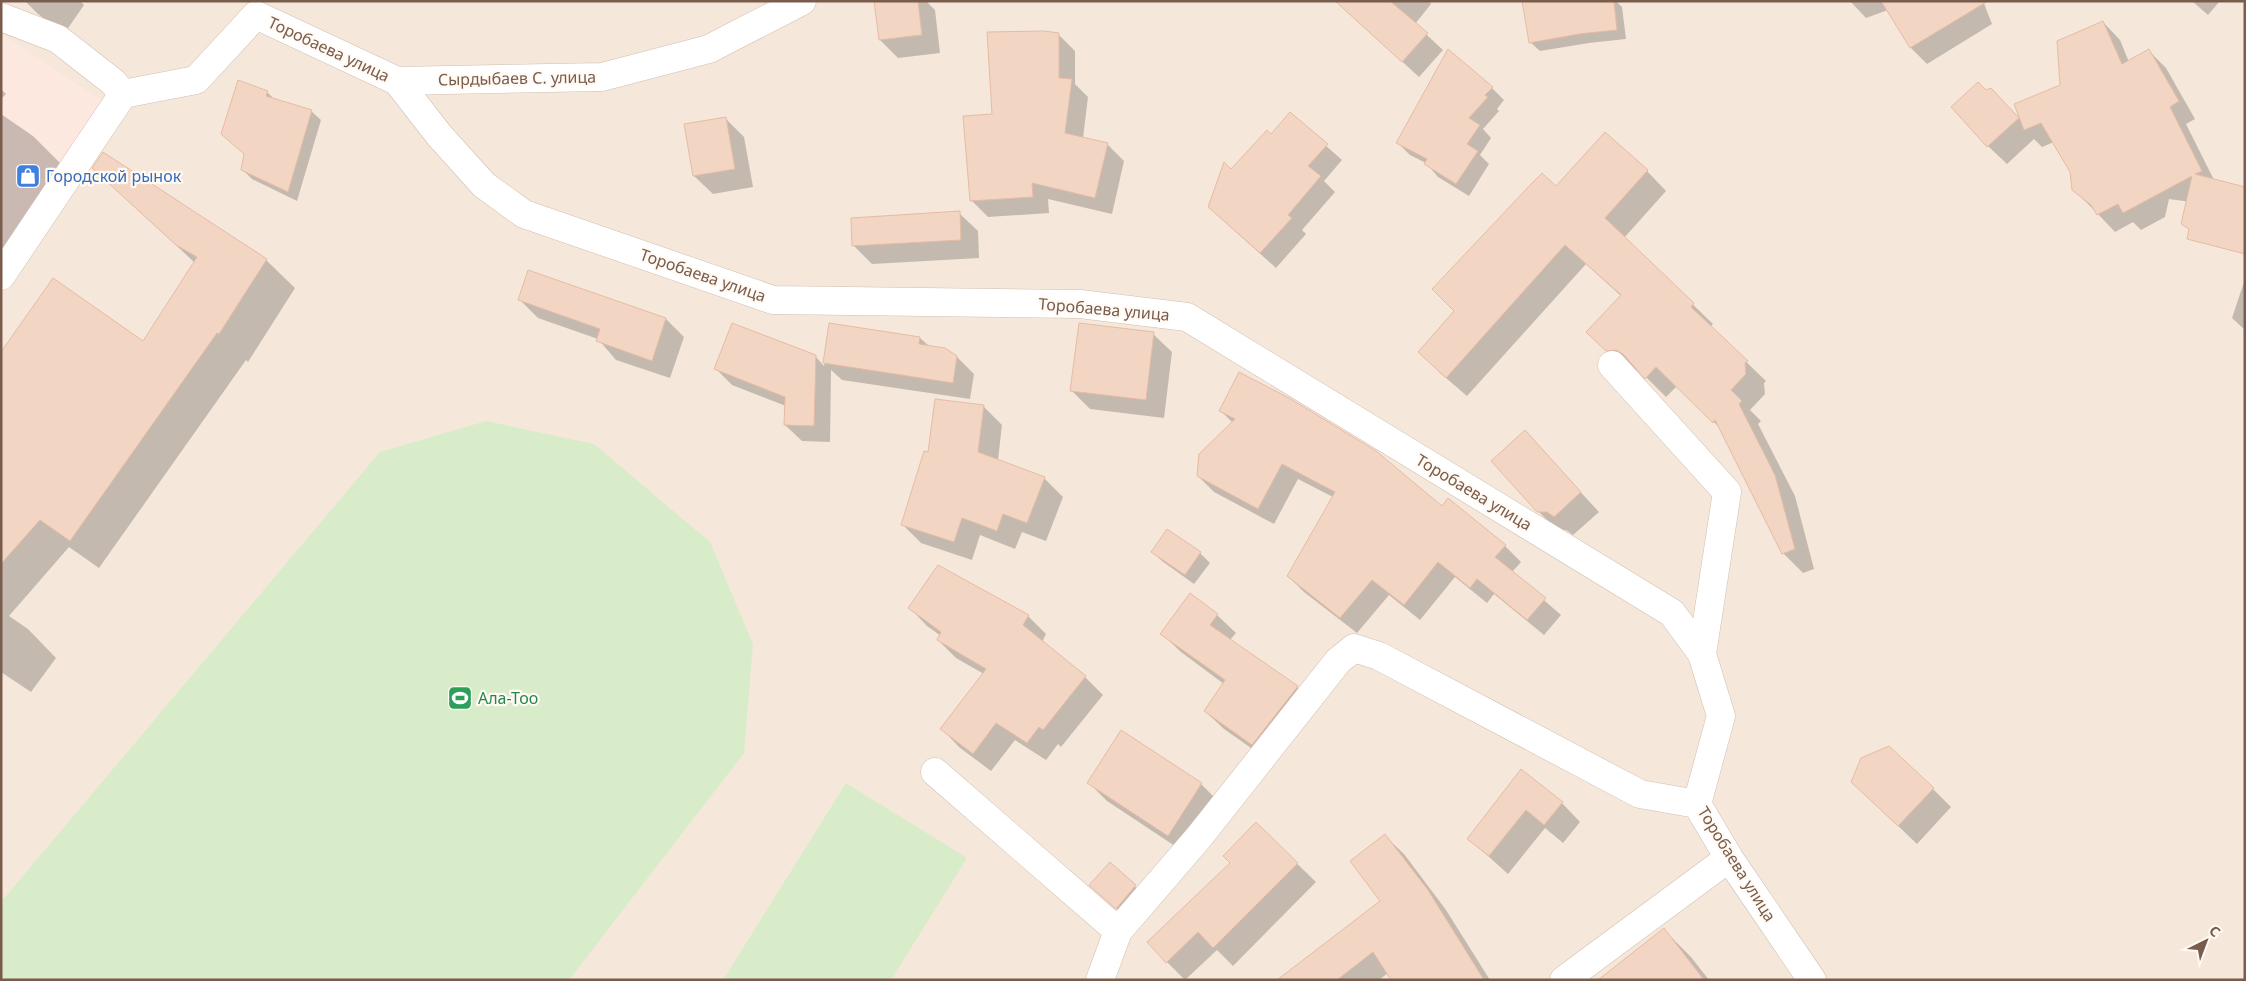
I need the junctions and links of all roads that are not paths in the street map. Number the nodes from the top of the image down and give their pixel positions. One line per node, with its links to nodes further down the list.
1 (802, 1): 3 (street, Сырдыбаев С. улица)
2 (1, 17): 4 (street)
3 (398, 81): 4 (street, Торобаева улица); 7 (street, Торобаева улица)
4 (123, 94): 5 (street)
5 (1, 276)
6 (1612, 364): 7 (street)
7 (1702, 654): 9 (street, Торобаева улица)
8 (935, 772): 11 (street)
9 (1697, 804): 10 (street, Торобаева улица); 11 (street)
10 (1729, 858): 13 (street); 14 (street, Торобаева улица)
11 (1118, 931): 12 (street)
12 (1100, 980)
13 (1564, 980)
14 (1812, 980)

